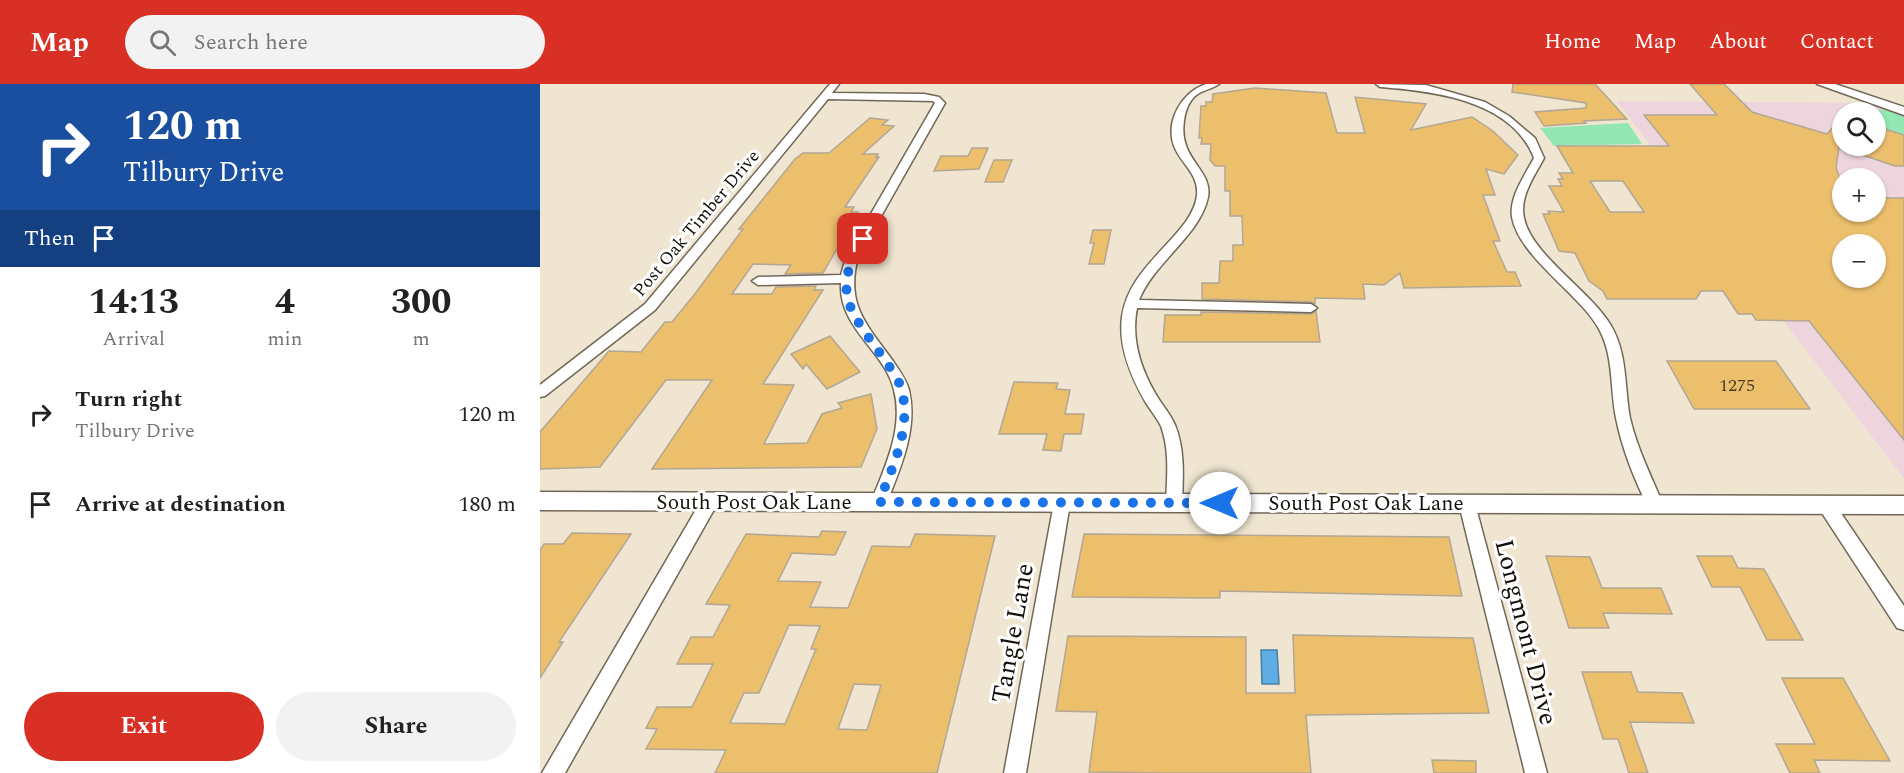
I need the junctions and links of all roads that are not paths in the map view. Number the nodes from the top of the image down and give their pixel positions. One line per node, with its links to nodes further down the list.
1 (835, 84): 6 (street, Post Oak Timber Drive)
2 (1215, 84): 11 (street)
3 (1380, 84): 20 (street)
4 (1823, 84): 8 (main road)
5 (1862, 84): 7 (main road)
6 (826, 96): 9 (street); 13 (street, Post Oak Timber Drive)
7 (1904, 98)
8 (1904, 111)
9 (846, 279): 10 (street); 16 (street)
10 (758, 281)
11 (1131, 304): 12 (street); 18 (street)
12 (1311, 308)
13 (540, 392)
14 (540, 501): 15 (main road, South Post Oak Lane)
15 (710, 501): 16 (main road, South Post Oak Lane); 24 (street)
16 (879, 502): 17 (main road, South Post Oak Lane)
17 (1062, 502): 18 (main road, South Post Oak Lane); 25 (street, Tangle Lane)
18 (1174, 503): 19 (main road, South Post Oak Lane)
19 (1467, 504): 20 (main road, South Post Oak Lane); 26 (street, Longmont Drive)
20 (1655, 504): 21 (main road, South Post Oak Lane)
21 (1826, 505): 22 (main road, South Post Oak Lane); 23 (street)
22 (1904, 505)
23 (1904, 622)
24 (553, 773)
25 (1015, 773)
26 (1536, 773)

